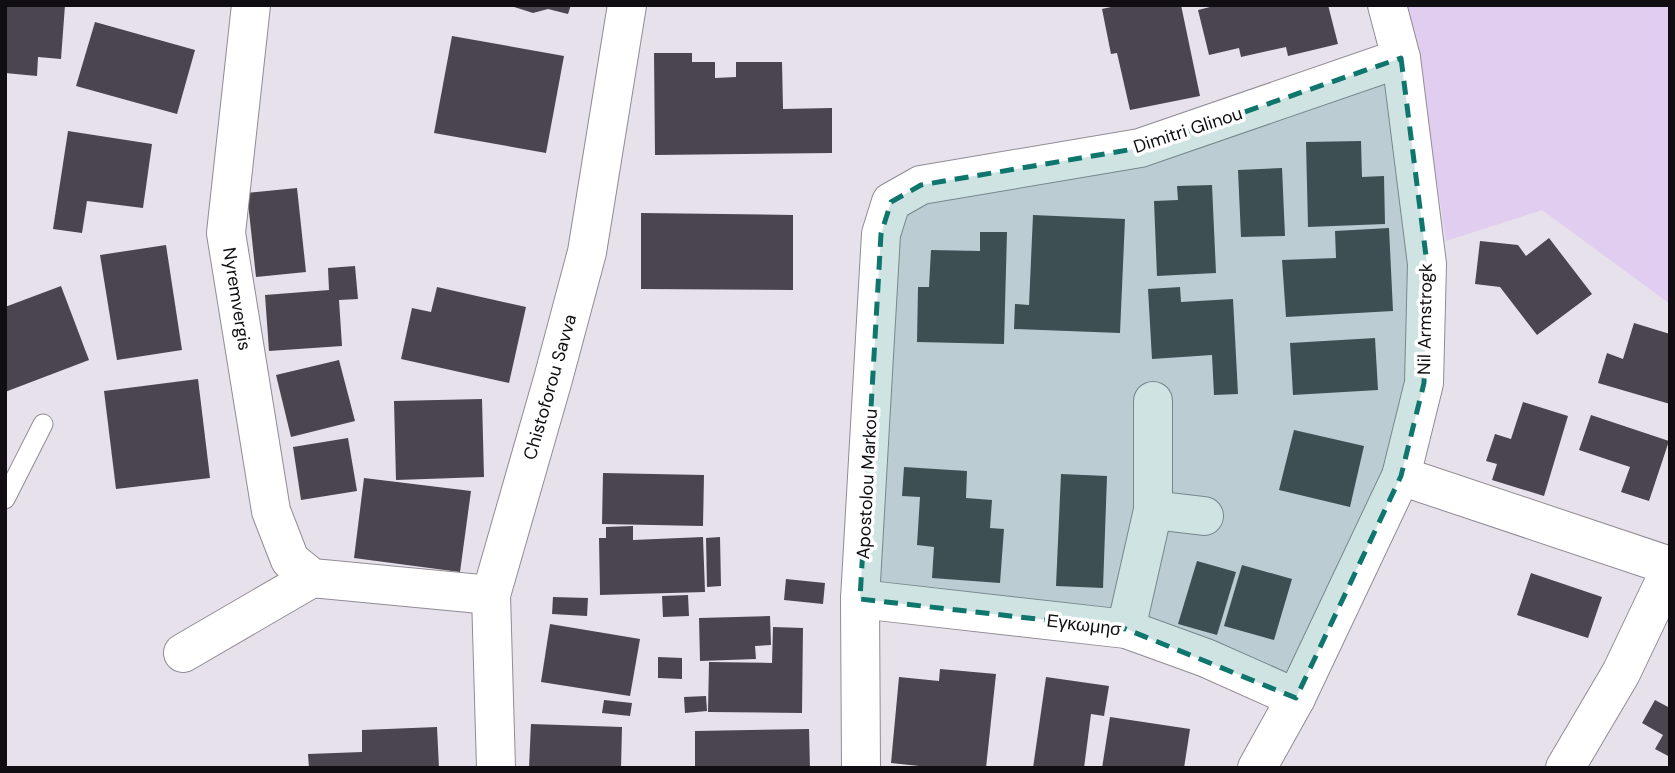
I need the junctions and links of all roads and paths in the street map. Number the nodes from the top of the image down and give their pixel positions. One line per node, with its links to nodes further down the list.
1 (251, 5): 13 (street, Nyremvergis)
2 (627, 5): 14 (street, Chistoforou Savva)
3 (1387, 5): 4 (street, Nil Armstrogk)
4 (1401, 58): 5 (street, Dimitri Glinou); 8 (street, Nil Armstrogk)
5 (891, 202): 15 (street, Apostolou Markou)
6 (1153, 401): 10 (street)
7 (43, 425): 9 (lane)
8 (1401, 476): 12 (street); 18 (street, Nil Armstrogk)
9 (5, 499)
10 (1153, 510): 11 (street); 16 (street)
11 (1204, 516)
12 (1670, 568): 22 (street)
13 (312, 578): 14 (street); 17 (street)
14 (491, 595): 19 (street, Chistoforou Savva)
15 (860, 599): 16 (street, Εγκωμησ); 20 (street, Apostolou Markou)
16 (1126, 629): 18 (street, Εγκωμησ)
17 (183, 653)
18 (1296, 698): 21 (street, Nil Armstrogk)
19 (496, 768)
20 (861, 768)
21 (1257, 768)
22 (1565, 768)

